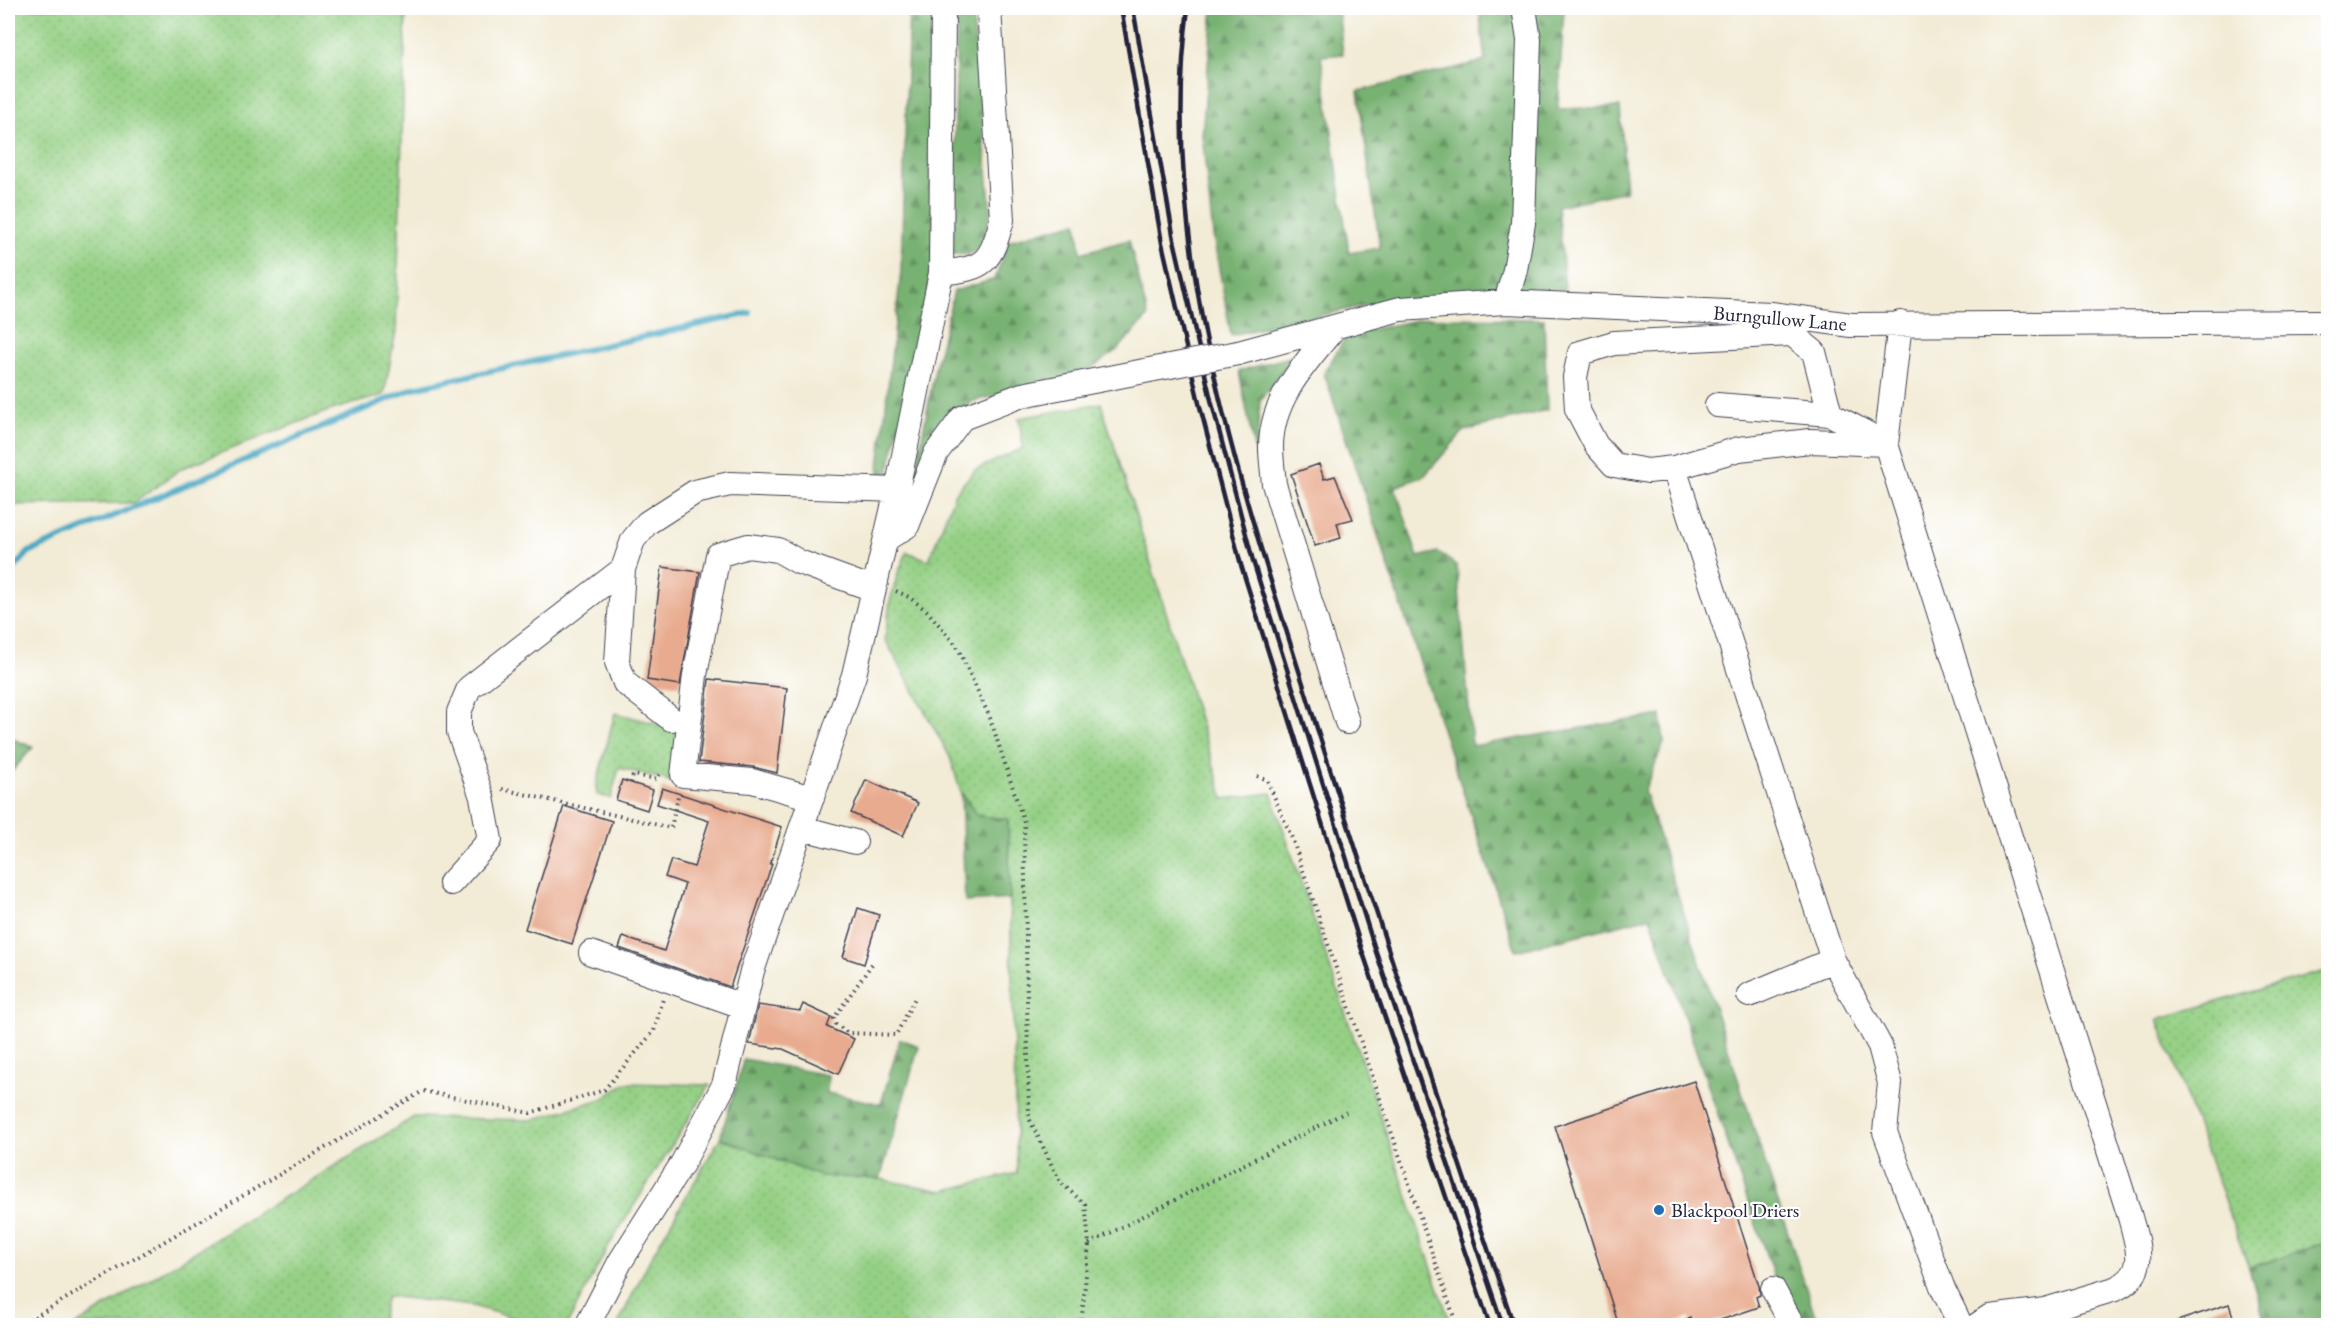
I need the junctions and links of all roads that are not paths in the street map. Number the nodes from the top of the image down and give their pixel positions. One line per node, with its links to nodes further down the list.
1 (944, 8): 4 (street)
2 (989, 8): 4 (street)
3 (1524, 8): 5 (street)
4 (940, 273): 13 (street)
5 (1506, 302): 7 (street, Burngullow Lane); 8 (street, Burngullow Lane)
6 (2328, 322): 7 (street, Burngullow Lane)
7 (1899, 323): 11 (street)
8 (1335, 327): 14 (street, Burngullow Lane, bridge); 18 (street)
9 (1717, 405): 10 (street)
10 (1830, 414): 11 (street); 12 (street)
11 (1886, 444): 12 (street); 27 (street)
12 (1674, 468): 24 (street)
13 (897, 490): 14 (street); 15 (street)
14 (886, 539): 16 (street)
15 (623, 569): 17 (street); 22 (street)
16 (876, 582): 19 (street); 19 (street)
17 (671, 719)
18 (1347, 722)
19 (812, 798): 20 (street)
20 (802, 828): 21 (street); 26 (street)
21 (855, 842)
22 (451, 883)
23 (591, 953): 26 (street)
24 (1833, 960): 25 (street); 31 (street)
25 (1749, 995)
26 (742, 1006): 28 (street)
27 (2048, 1318): 32 (street)
28 (586, 1326)
29 (1783, 1326): 30 (street)
30 (1793, 1326)
31 (1961, 1326)
32 (1976, 1326)

